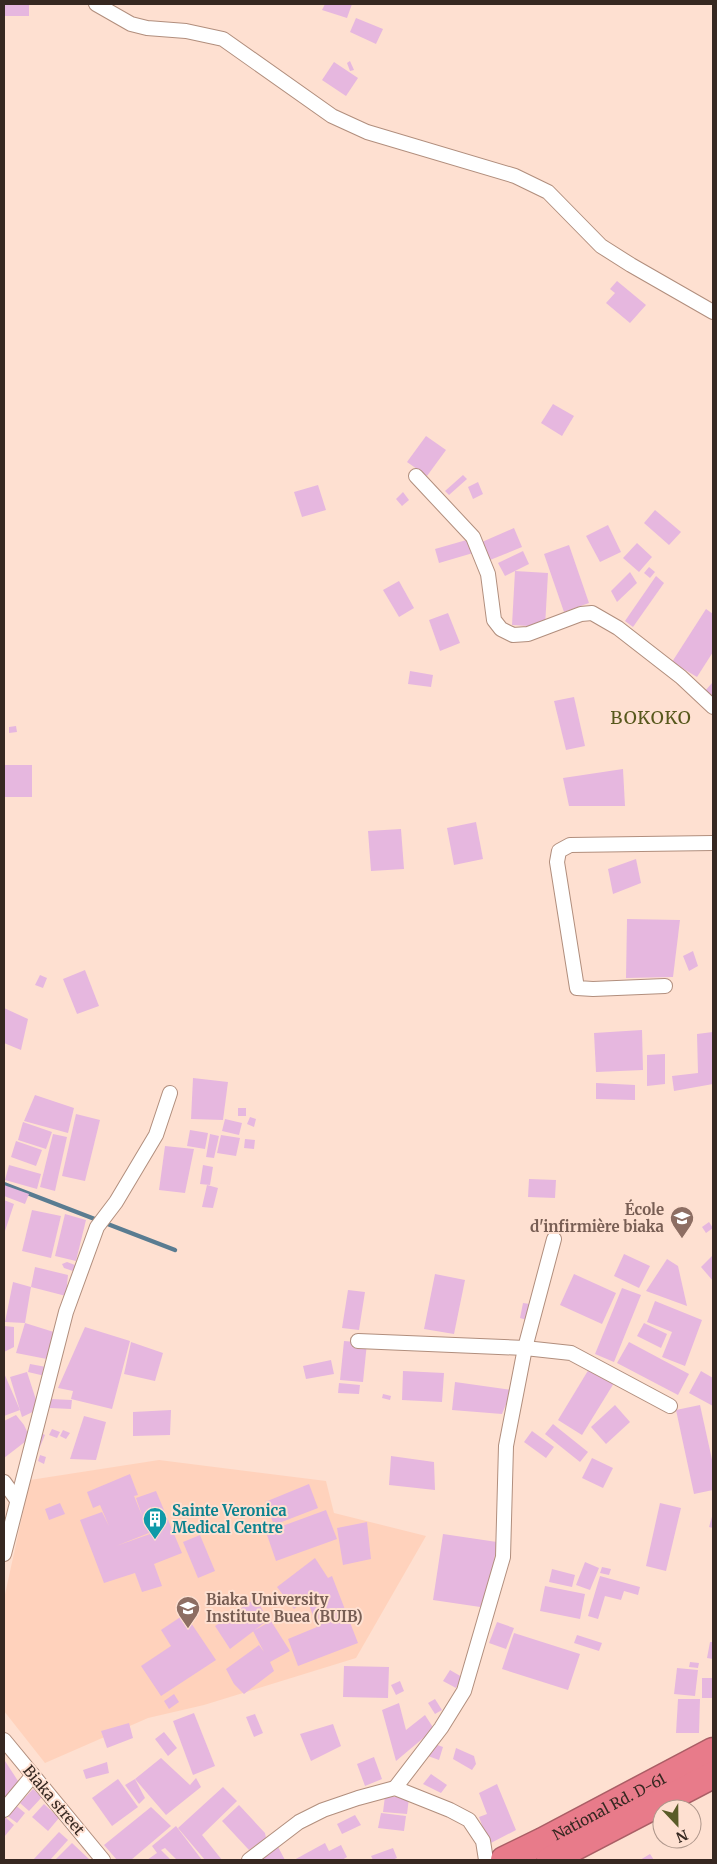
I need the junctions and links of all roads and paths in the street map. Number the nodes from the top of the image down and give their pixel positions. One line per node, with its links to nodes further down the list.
1 (96, 4): 2 (street)
2 (713, 312)
3 (416, 476): 4 (street)
4 (713, 707)
5 (713, 843): 6 (street)
6 (665, 986)
7 (170, 1093): 13 (street)
8 (554, 1239): 10 (street)
9 (358, 1342): 10 (street)
10 (525, 1348): 11 (street); 19 (street)
11 (670, 1406)
12 (4, 1482): 13 (street)
13 (16, 1500): 14 (street)
14 (4, 1554)
15 (4, 1740): 17 (street, Biaka street)
16 (713, 1751): 24 (highway, National Rd. D-61)
17 (33, 1775): 20 (street); 21 (street, Biaka street)
18 (713, 1775): 25 (highway, National Rd. D-61)
19 (395, 1788): 22 (street); 23 (street)
20 (4, 1810)
21 (103, 1860)
22 (249, 1860)
23 (486, 1860)
24 (504, 1860)
25 (550, 1860)

